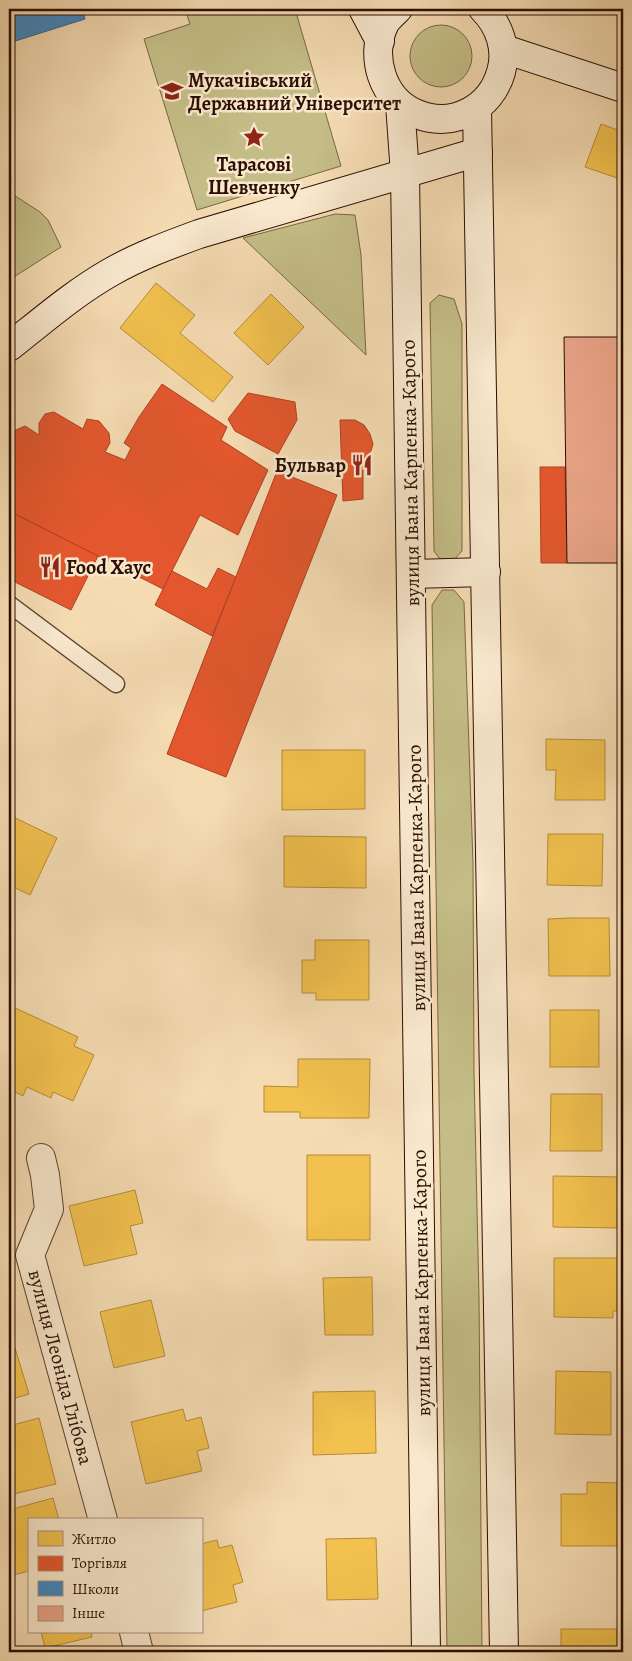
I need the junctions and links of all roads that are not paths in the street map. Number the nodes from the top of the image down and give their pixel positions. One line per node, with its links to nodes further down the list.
1 (363, 9): 4 (main road)
2 (398, 9): 4 (main road)
3 (482, 9): 5 (main road)
4 (380, 41): 7 (main road)
5 (504, 49): 6 (main road); 8 (main road)
6 (623, 88)
7 (400, 104): 8 (main road); 10 (main road, вулиця Івана Карпенка-Карого)
8 (478, 108): 9 (main road)
9 (478, 152): 10 (main road); 12 (main road)
10 (405, 174): 11 (main road); 13 (main road, вулиця Івана Карпенка-Карого)
11 (9, 347)
12 (486, 572): 13 (main road); 21 (main road)
13 (412, 574): 20 (main road, вулиця Івана Карпенка-Карого)
14 (9, 604): 15 (lane)
15 (116, 684)
16 (41, 1158): 17 (main road, вулиця Леоніда Глібова)
17 (102, 1518)
18 (134, 1634): 19 (main road)
19 (139, 1652)
20 (426, 1652)
21 (504, 1652)

